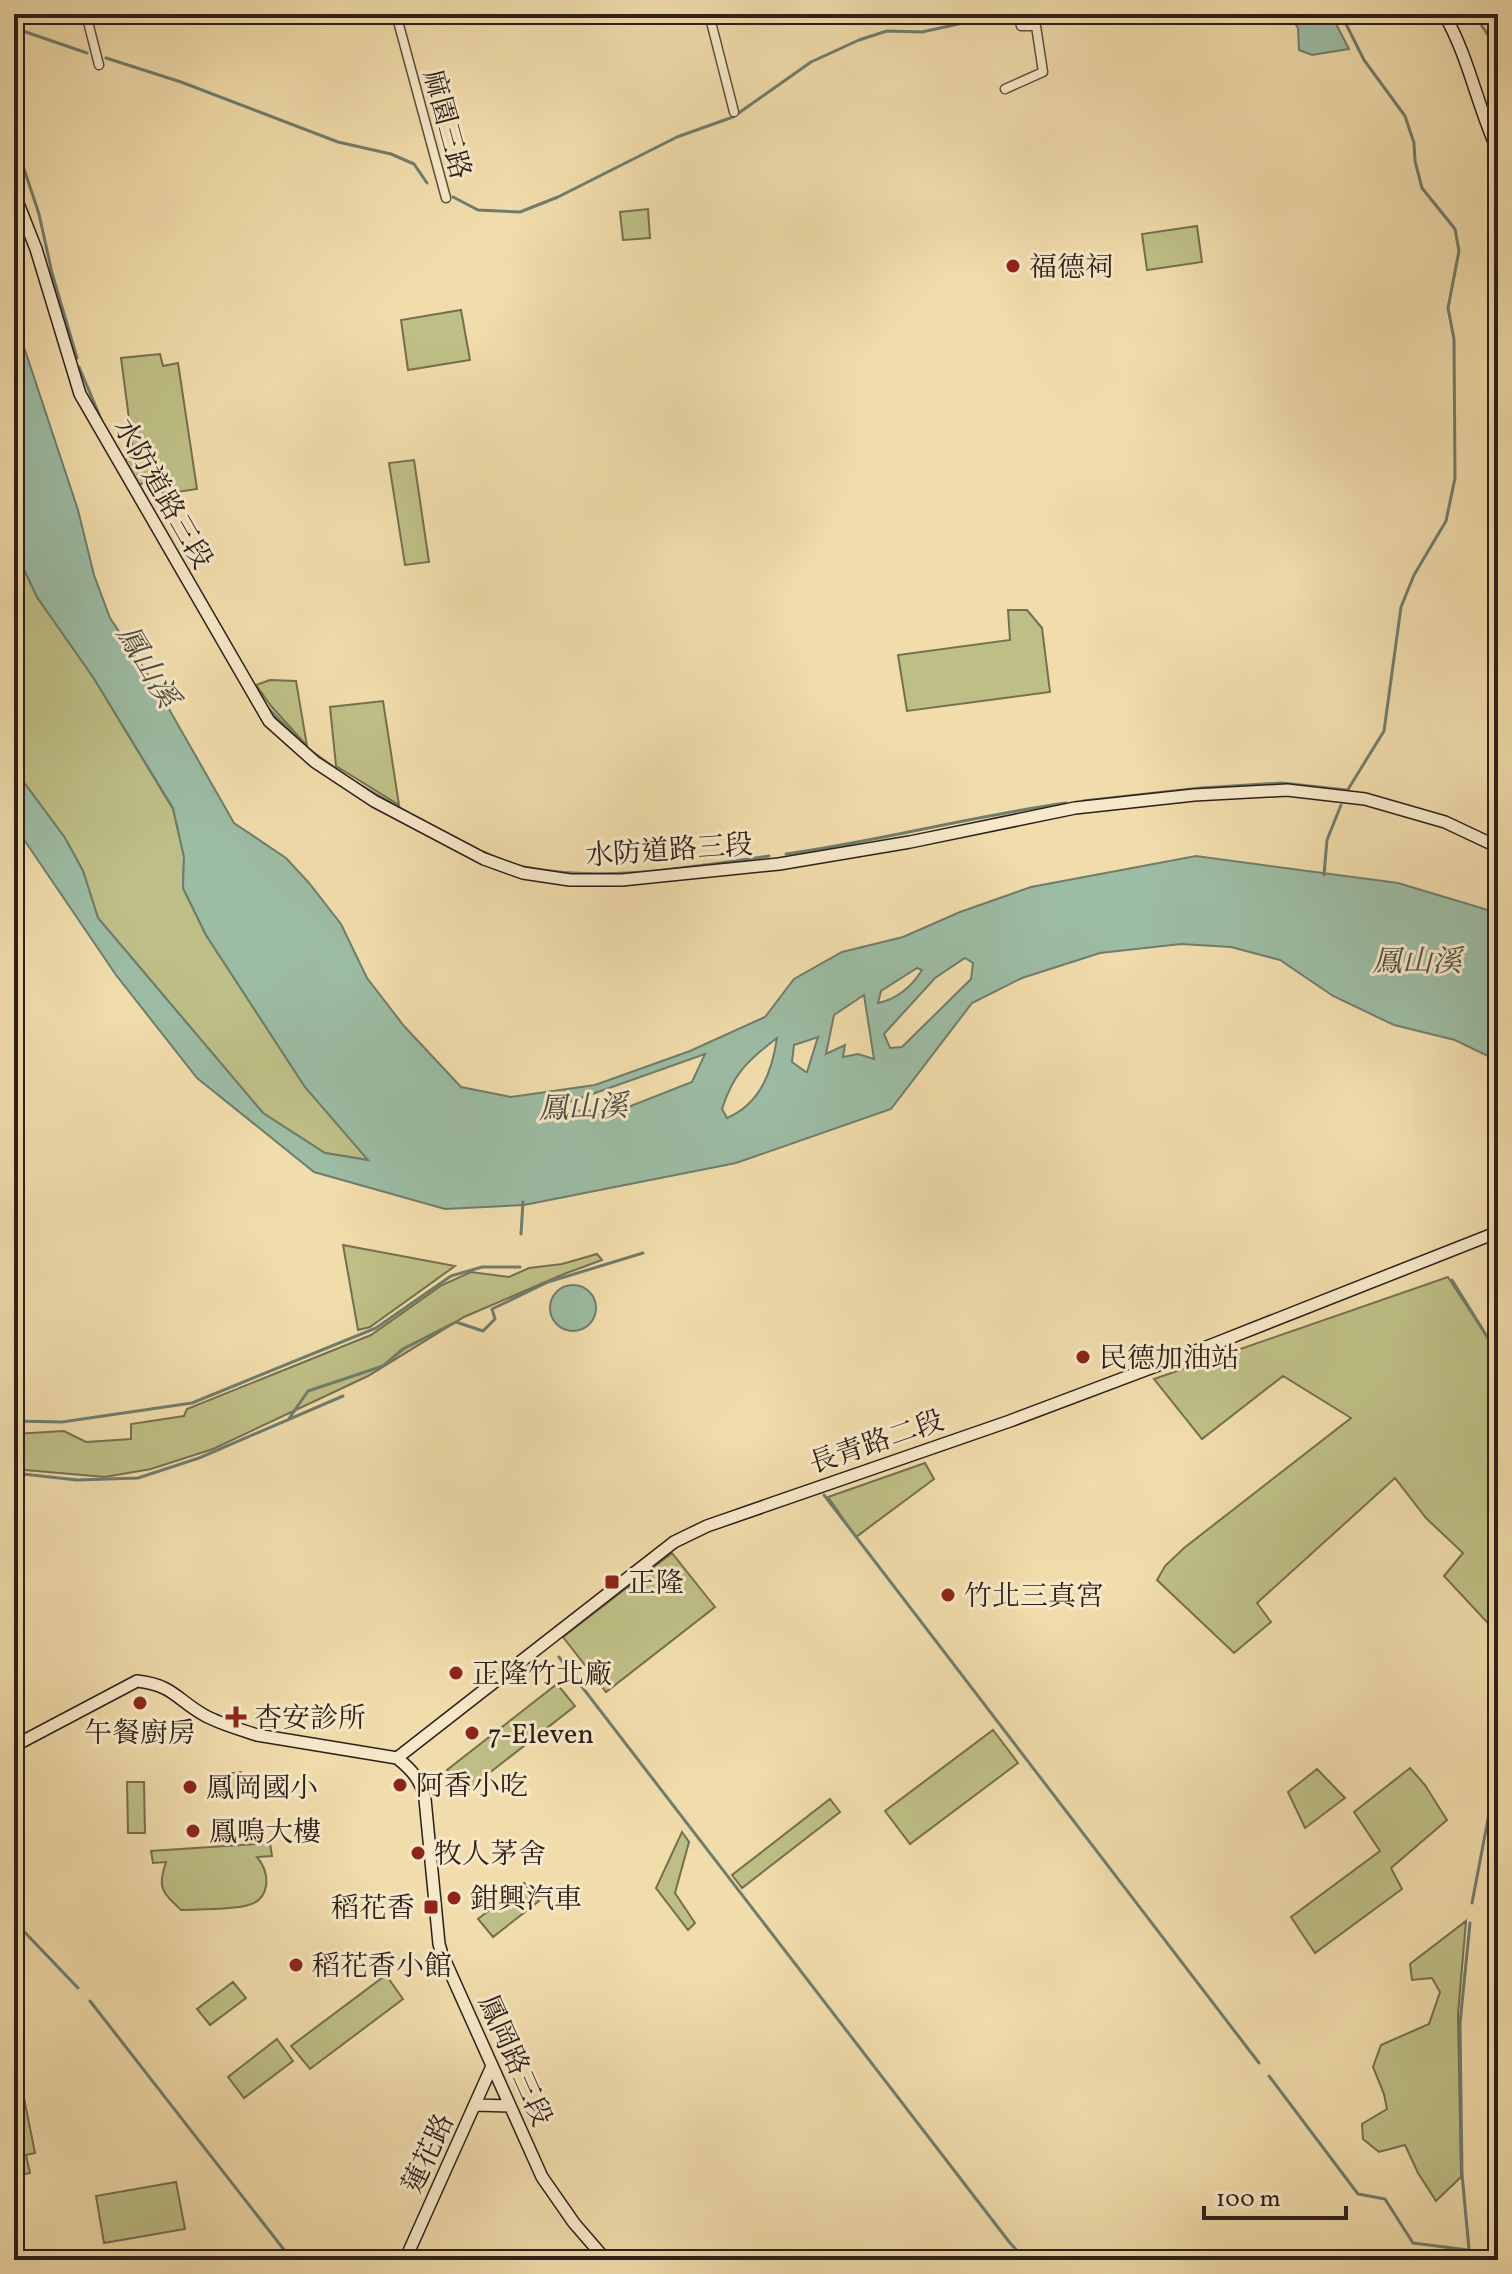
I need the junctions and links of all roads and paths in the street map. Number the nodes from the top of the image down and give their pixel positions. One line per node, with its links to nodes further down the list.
1 (86, 14): 6 (street)
2 (396, 14): 11 (street, 麻園三路)
3 (709, 14): 8 (street)
4 (1018, 14): 7 (street)
5 (1444, 14): 9 (street)
6 (99, 65)
7 (1005, 89)
8 (734, 112)
9 (1498, 151)
10 (14, 193): 12 (street, 水防道路三段)
11 (446, 198)
12 (1498, 847)
13 (1498, 1232): 15 (street, 長青路二段)
14 (14, 1746): 15 (street)
15 (397, 1758): 16 (street, 鳳岡路三段)
16 (492, 2066): 17 (street, 蓮花路); 18 (street, 鳳岡路三段)
17 (476, 2105): 18 (street); 19 (street, 蓮花路)
18 (510, 2106): 20 (street, 鳳岡路三段)
19 (405, 2260)
20 (606, 2260)

